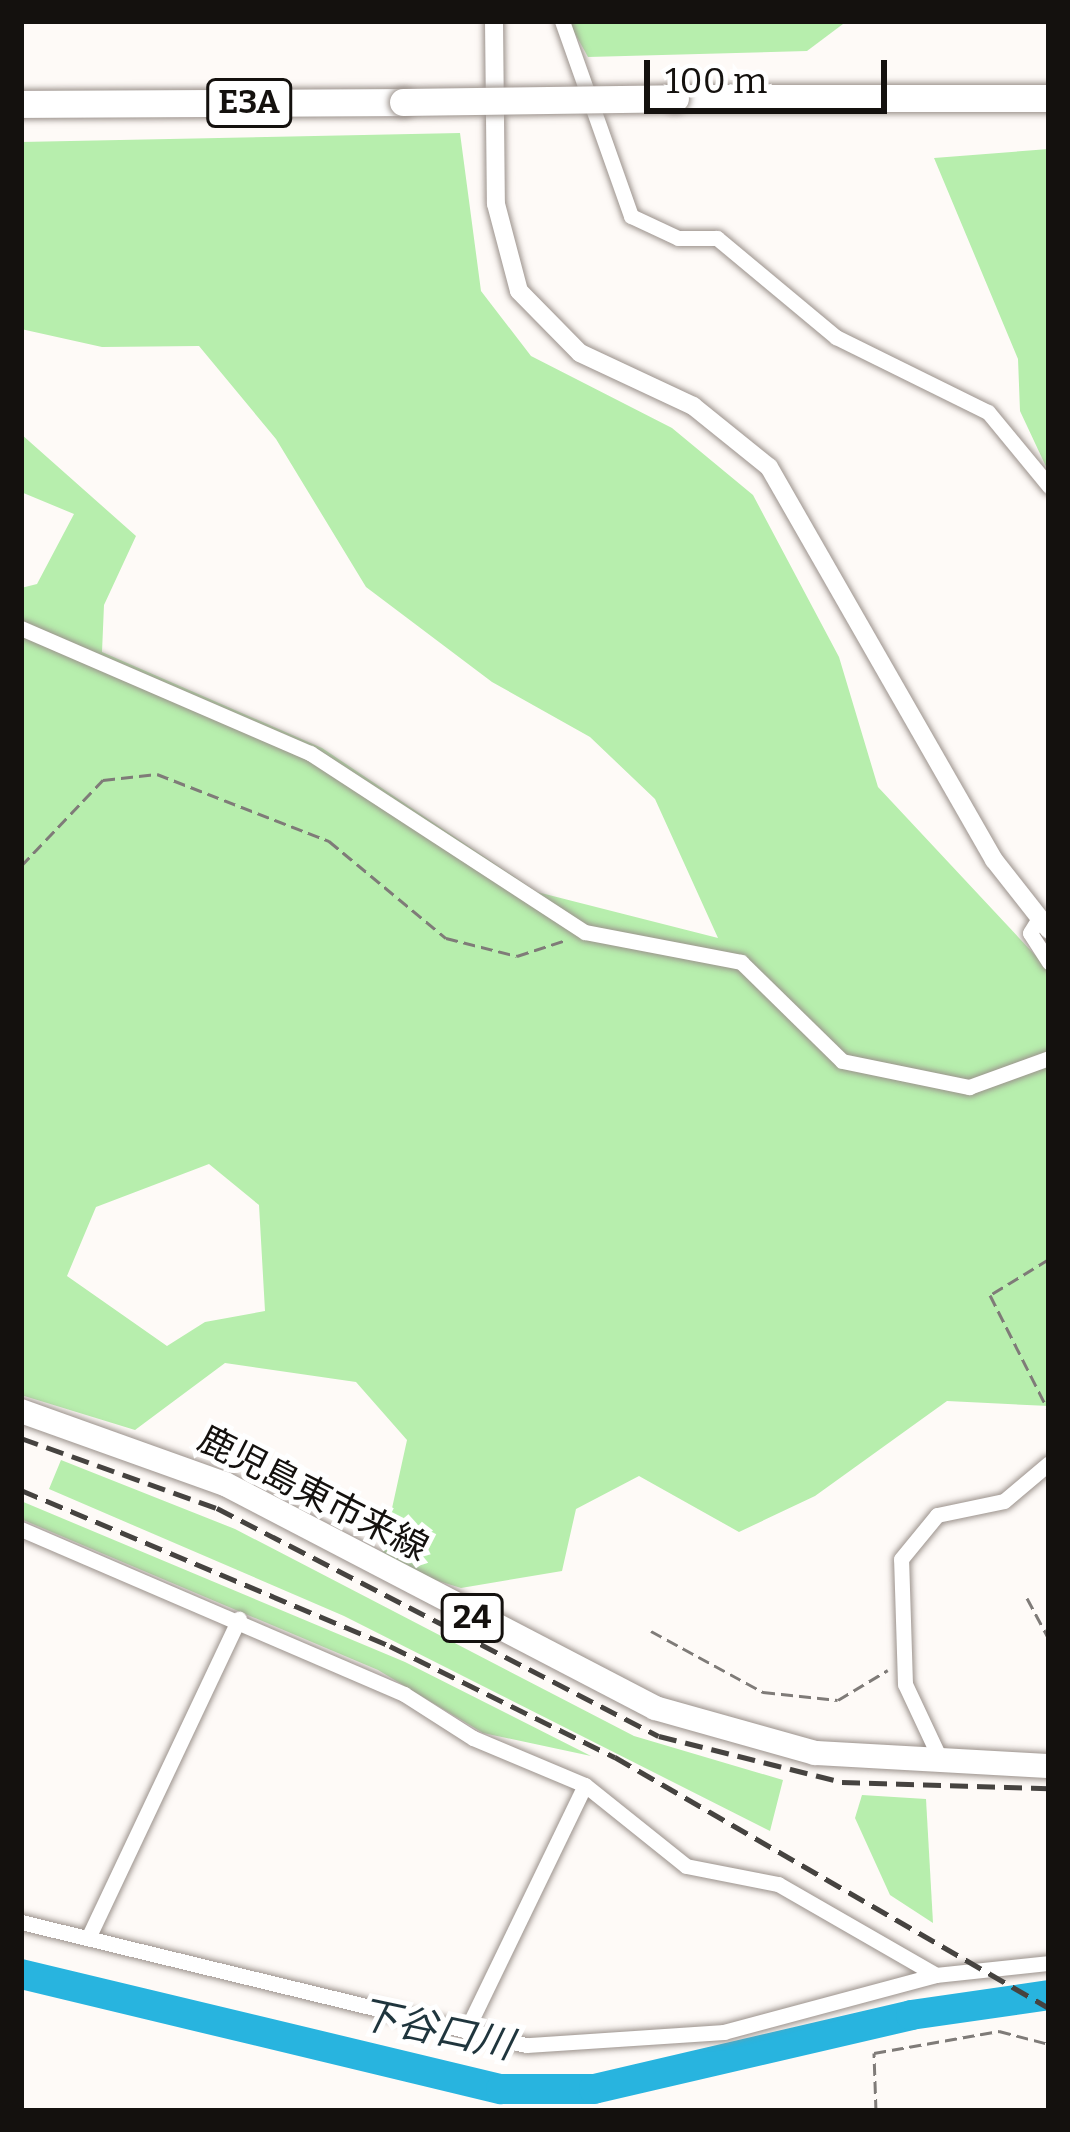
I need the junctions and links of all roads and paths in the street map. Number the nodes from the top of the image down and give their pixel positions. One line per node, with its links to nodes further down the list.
1 (494, 21): 8 (street)
2 (562, 21): 5 (street)
3 (1049, 98): 4 (highway, E3A, bridge)
4 (21, 107)
5 (1049, 486)
6 (21, 628): 9 (street)
7 (21, 866): 9 (path)
8 (1043, 925): 10 (street)
9 (585, 932): 11 (street)
10 (1049, 962)
11 (1049, 1058)
12 (1049, 1259): 14 (path)
13 (21, 1411): 22 (main road, 鹿児島東市来線 / 24)
14 (1049, 1412)
15 (1049, 1463): 21 (street)
16 (21, 1529): 18 (street)
17 (1027, 1598): 20 (path)
18 (239, 1619): 24 (street); 26 (street)
19 (651, 1631): 21 (path)
20 (1049, 1639)
21 (907, 1652): 22 (street)
22 (943, 1764): 23 (main road, 鹿児島東市来線 / 24)
23 (1049, 1766)
24 (585, 1785): 28 (street); 29 (street)
25 (21, 1922): 26 (street)
26 (88, 1936): 29 (street)
27 (1049, 1964): 28 (street)
28 (936, 1975): 29 (street)
29 (466, 2031)
30 (1049, 2044): 31 (path)
31 (876, 2111)

